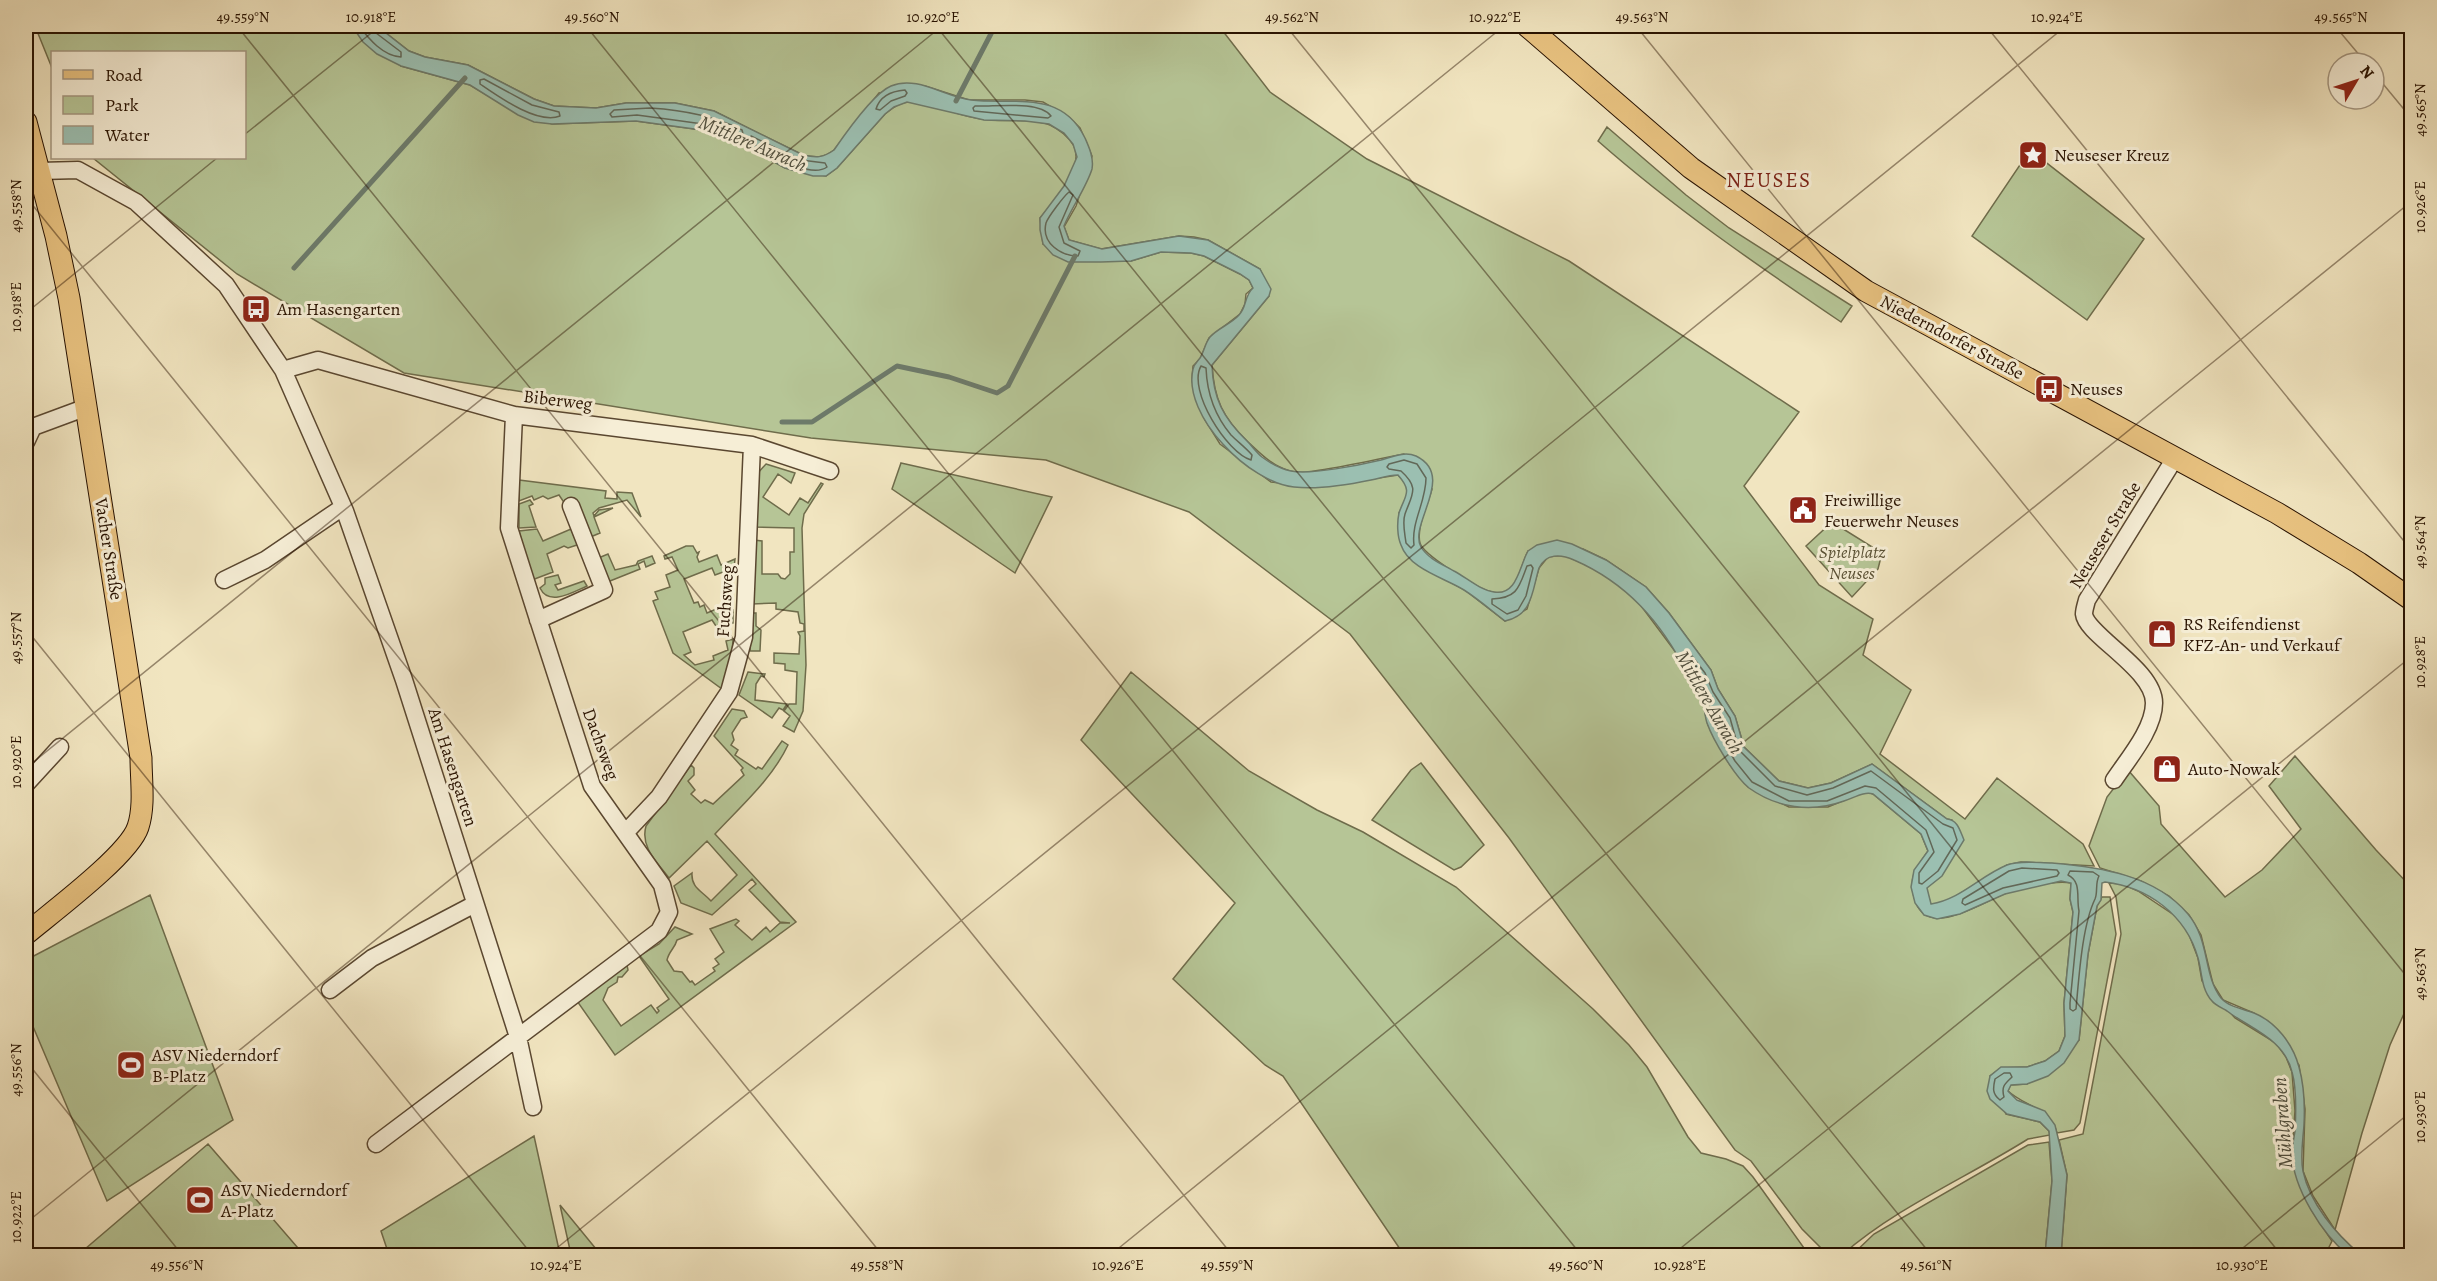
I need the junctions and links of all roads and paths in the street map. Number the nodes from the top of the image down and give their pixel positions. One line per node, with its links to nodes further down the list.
1 (1527, 26): 9 (main road, Niederndorfer Straße)
2 (26, 122): 3 (main road, Vacher Straße)
3 (33, 173): 4 (street, Am Hasengarten); 5 (main road, Vacher Straße)
4 (283, 370): 6 (street, Biberweg); 12 (street, Am Hasengarten)
5 (87, 407): 7 (street); 21 (main road, Vacher Straße)
6 (514, 415): 8 (street, Biberweg); 15 (street, Dachsweg)
7 (26, 442)
8 (752, 445): 10 (street, Biberweg); 19 (street, Fuchsweg)
9 (2175, 458): 14 (main road, Niederndorfer Straße); 17 (street, Neuseser Straße)
10 (830, 471)
11 (571, 506): 15 (street)
12 (343, 507): 13 (street); 20 (street, Am Hasengarten)
13 (224, 580)
14 (2412, 600)
15 (538, 620): 19 (street, Dachsweg)
16 (60, 747): 18 (street)
17 (2114, 780)
18 (26, 784)
19 (626, 832): 23 (street, Dachsweg)
20 (475, 904): 22 (street); 23 (street, Am Hasengarten)
21 (26, 934)
22 (330, 990)
23 (518, 1037): 24 (street, Am Hasengarten); 25 (street)
24 (533, 1107)
25 (376, 1144)

